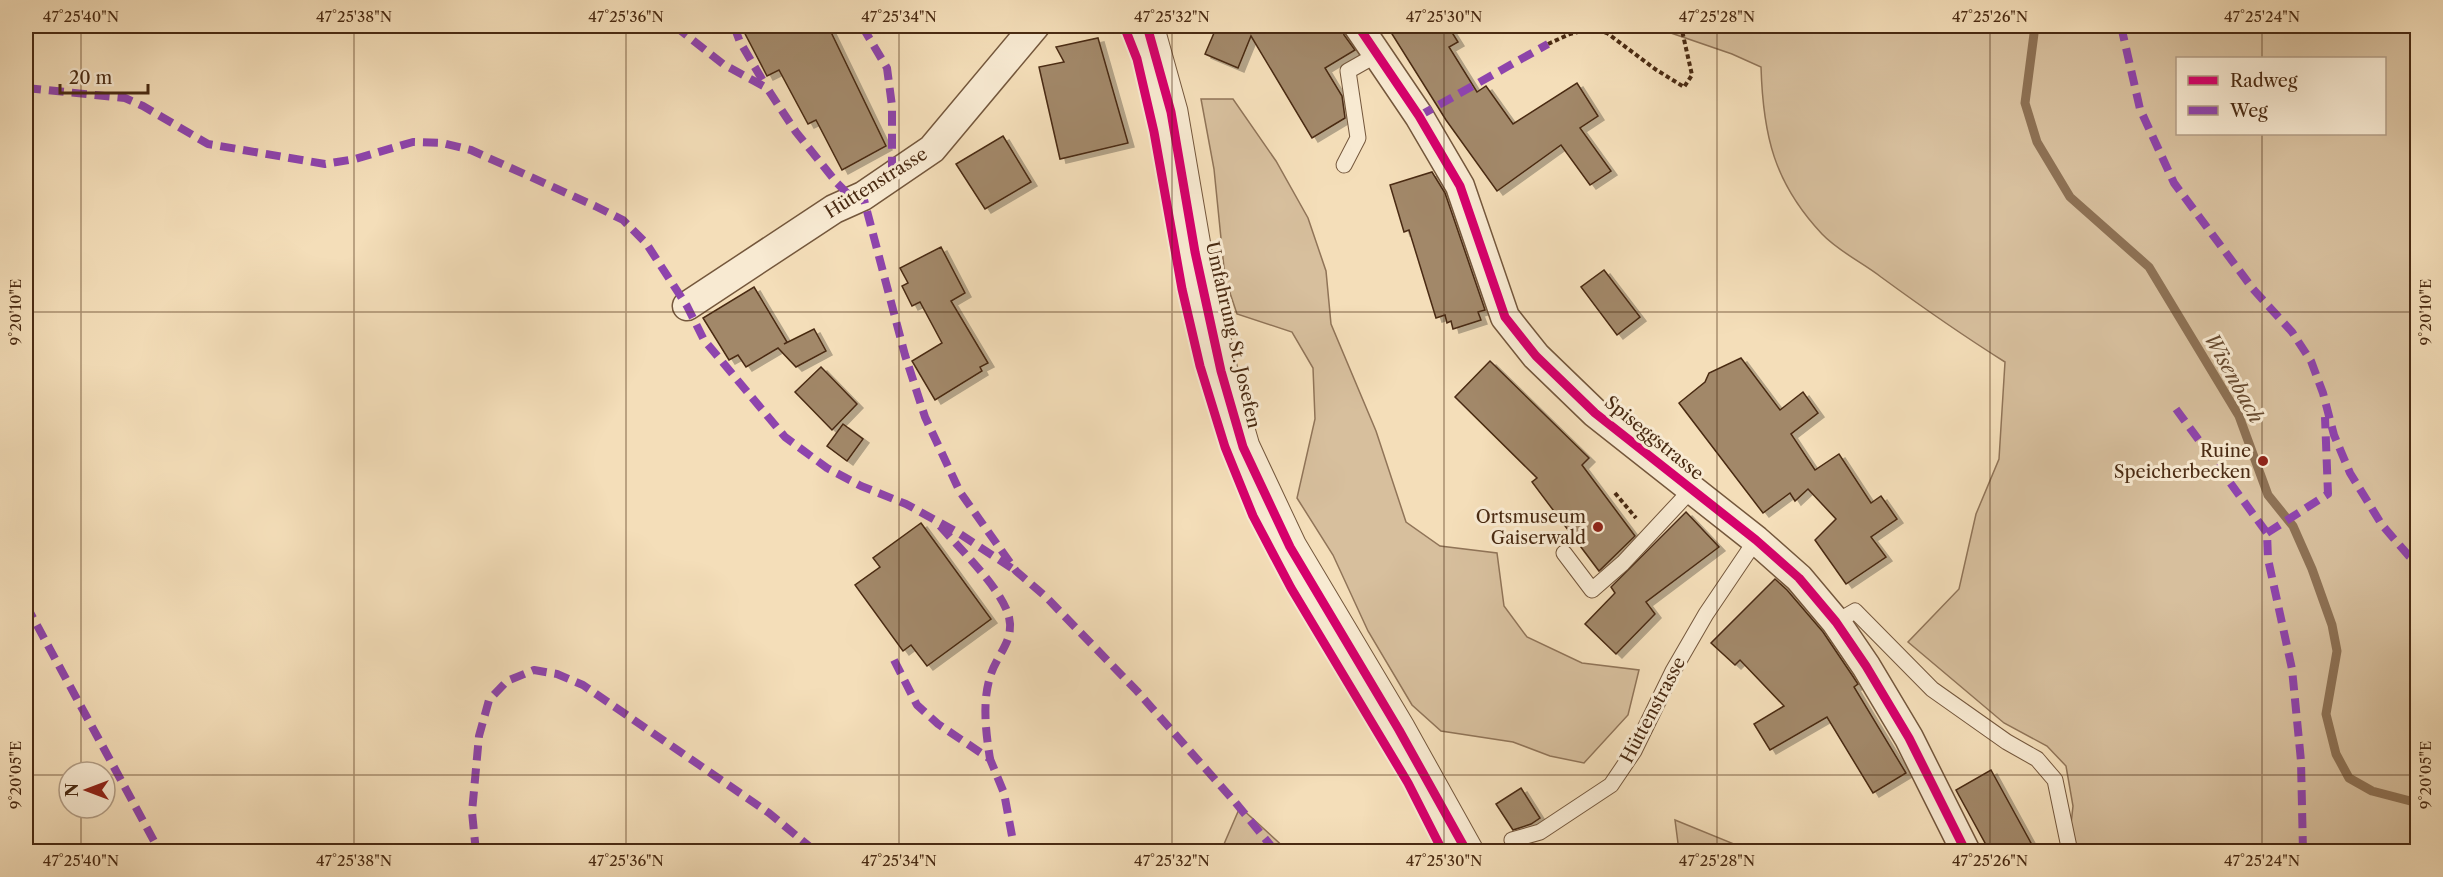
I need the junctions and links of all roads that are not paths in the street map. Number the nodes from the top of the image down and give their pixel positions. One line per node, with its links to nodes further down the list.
1 (1035, 26): 6 (street, Hüttenstrasse)
2 (1147, 26): 12 (street, Umfahrung St. Josefen)
3 (1358, 26): 4 (street, Spiseggstrasse)
4 (1378, 54): 5 (lane); 7 (street, Spiseggstrasse)
5 (1344, 165)
6 (687, 306)
7 (1692, 489): 8 (street, Spiseggstrasse); 9 (lane)
8 (1756, 540): 10 (street, Spiseggstrasse); 11 (lane, Hüttenstrasse)
9 (1564, 553)
10 (1836, 622): 13 (street, Spiseggstrasse); 14 (lane)
11 (1512, 840)
12 (1467, 852)
13 (1966, 852)
14 (2070, 852)

